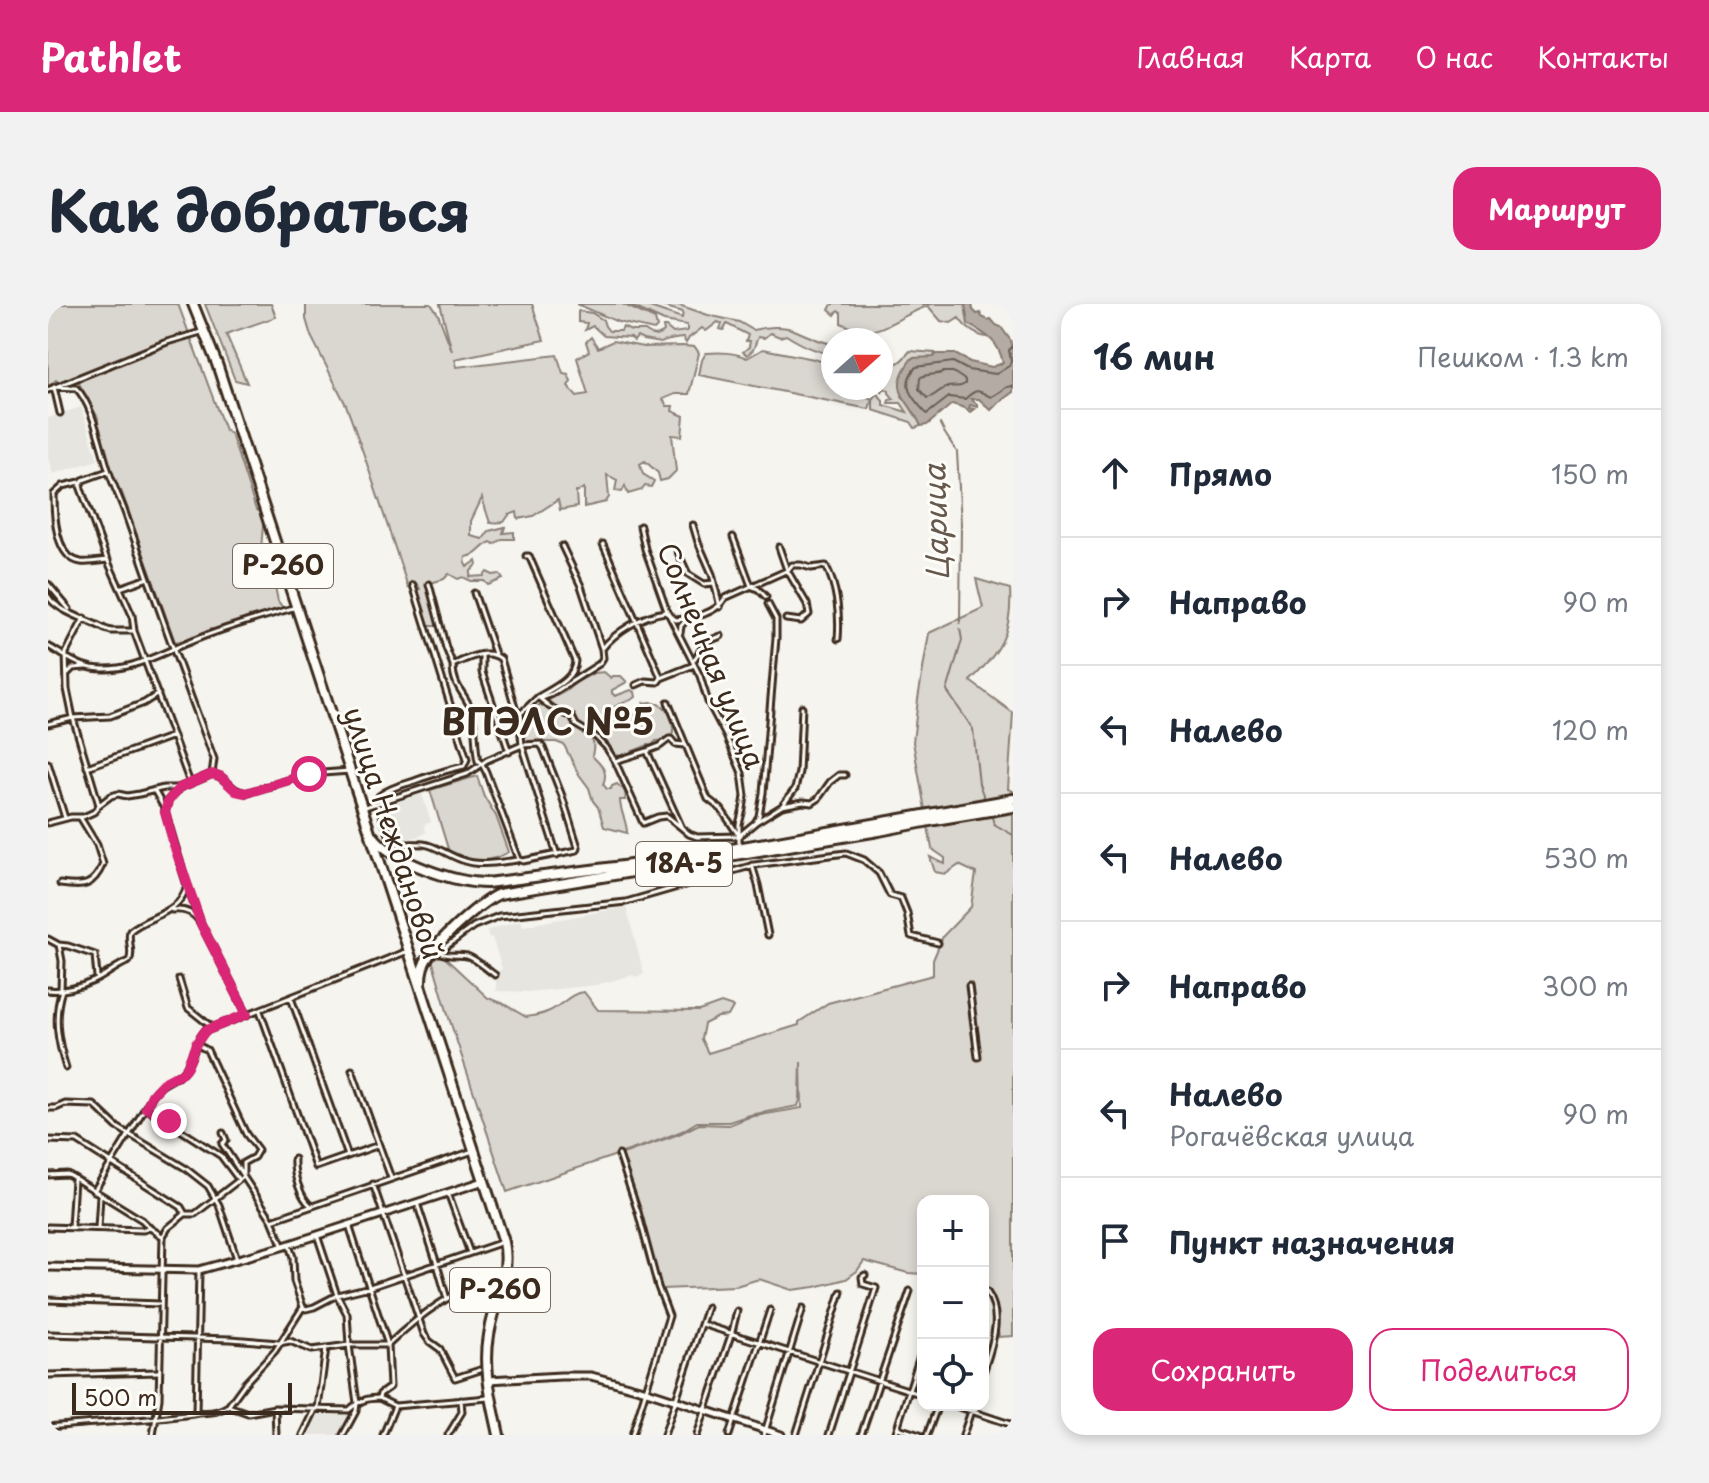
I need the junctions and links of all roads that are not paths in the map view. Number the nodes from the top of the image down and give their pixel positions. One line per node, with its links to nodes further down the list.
1 (193, 304): 2 (highway, улица Неждановой / Р-260)
2 (204, 331): 3 (street); 30 (highway, улица Неждановой / Р-260)
3 (54, 387): 4 (street); 5 (street); 6 (street)
4 (48, 390)
5 (60, 413)
6 (108, 471): 7 (street); 18 (street)
7 (81, 481): 16 (street); 16 (street)
8 (693, 525): 19 (street)
9 (640, 526): 32 (street, Солнечная улица)
10 (733, 537): 23 (street)
11 (603, 544): 36 (street)
12 (562, 546): 43 (street)
13 (779, 547): 17 (street)
14 (677, 550): 19 (street)
15 (526, 556): 55 (street)
16 (108, 560): 24 (street)
17 (787, 570): 23 (street); 35 (street); 40 (street)
18 (148, 578): 24 (street); 42 (street)
19 (714, 583): 31 (street)
20 (48, 584): 29 (street)
21 (429, 584): 49 (street)
22 (413, 585): 76 (street)
23 (751, 586): 27 (street); 31 (street)
24 (120, 588): 37 (street)
25 (474, 593): 44 (street)
26 (48, 596): 29 (street)
27 (766, 597)
28 (768, 604): 88 (street)
29 (64, 607): 33 (street)
30 (296, 607): 42 (street); 70 (highway, улица Неждановой / Р-260)
31 (720, 607): 34 (street)
32 (669, 615): 34 (street); 36 (street); 39 (street, Солнечная улица)
33 (84, 618): 37 (street); 46 (street)
34 (687, 619): 39 (street)
35 (786, 619)
36 (636, 622): 43 (street); 52 (street)
37 (134, 631): 47 (street)
38 (721, 636): 48 (street)
39 (680, 637): 48 (street, Солнечная улица)
40 (838, 639)
41 (48, 646): 46 (street)
42 (172, 649): 47 (street); 71 (street)
43 (602, 649): 55 (street)
44 (495, 654): 45 (street); 58 (street)
45 (482, 655): 49 (street); 65 (street)
46 (67, 658): 50 (street); 51 (street)
47 (145, 661): 50 (street); 54 (street)
48 (693, 663): 52 (street); 93 (street, Солнечная улица)
49 (453, 665): 68 (street)
50 (87, 667): 51 (street)
51 (68, 673): 59 (street)
52 (661, 678): 53 (street)
53 (636, 685)
54 (158, 694): 59 (street); 61 (street)
55 (538, 697): 58 (street); 66 (street)
56 (668, 702): 63 (street)
57 (802, 707): 82 (street)
58 (517, 717): 62 (street)
59 (73, 718): 60 (street); 69 (street)
60 (48, 724)
61 (173, 736): 69 (street); 73 (street)
62 (522, 745): 65 (street); 96 (street); 96 (street)
63 (685, 745): 64 (street); 93 (street)
64 (647, 751): 66 (street); 90 (street)
65 (509, 752): 68 (street)
66 (615, 761): 90 (street)
67 (48, 763): 87 (street)
68 (482, 764): 80 (street); 98 (street)
69 (87, 767): 81 (street)
70 (350, 771): 71 (street); 84 (highway, улица Неждановой / Р-260)
71 (212, 774): 73 (street)
72 (845, 775): 82 (street)
73 (190, 783): 74 (street)
74 (179, 788): 75 (street); 79 (street)
75 (154, 790): 78 (street); 81 (street)
76 (379, 796)
77 (1013, 799): 91 (highway, 18А-5)
78 (161, 801): 79 (street); 85 (street)
79 (168, 801): 85 (street)
80 (377, 803): 84 (street); 98 (street)
81 (99, 805): 86 (street)
82 (782, 806): 88 (street)
83 (1013, 807): 91 (highway, 18А-5)
84 (362, 808): 92 (highway, улица Неждановой / Р-260)
85 (165, 812): 103 (street)
86 (80, 817): 87 (street); 102 (street)
87 (65, 818): 89 (street)
88 (756, 822): 93 (street)
89 (48, 823)
90 (682, 828): 93 (street)
91 (878, 828): 94 (highway, 18А-5)
92 (369, 829): 95 (highway, 18А-5); 97 (highway, улица Неждановой / Р-260)
93 (739, 836): 94 (street, Солнечная улица)
94 (738, 851): 99 (street); 100 (highway, 18А-5); 104 (highway, 18А-5)
95 (392, 853): 97 (highway); 101 (highway, 18А-5)
96 (557, 855): 98 (street)
97 (378, 857): 112 (highway, улица Неждановой / Р-260)
98 (519, 859)
99 (751, 866): 108 (street); 110 (street); 113 (street)
100 (507, 881): 101 (highway, 18А-5); 104 (highway)
101 (487, 883): 105 (highway)
102 (60, 884)
103 (187, 885): 106 (street); 107 (street)
104 (509, 892): 105 (highway, 18А-5)
105 (489, 899): 113 (highway, 18А-5)
106 (172, 910): 107 (street); 117 (street)
107 (201, 924): 125 (street)
108 (768, 935)
109 (48, 939): 111 (street)
110 (938, 943)
111 (59, 945): 117 (street); 122 (street)
112 (408, 950): 115 (highway, улица Неждановой / Р-260); 123 (street)
113 (437, 950): 114 (highway, 18А-5); 116 (street)
114 (425, 960): 115 (highway); 120 (highway)
115 (411, 961): 120 (highway, улица Неждановой / Р-260)
116 (495, 975)
117 (97, 979): 122 (street)
118 (179, 979): 126 (street)
119 (969, 986): 130 (street)
120 (421, 989): 139 (highway, улица Неждановой / Р-260)
121 (48, 990): 122 (street)
122 (62, 990): 128 (street)
123 (291, 997): 124 (street); 141 (street)
124 (260, 1009): 125 (street); 141 (street)
125 (247, 1014): 126 (street)
126 (213, 1028): 129 (street)
127 (50, 1035): 128 (street)
128 (57, 1035): 131 (street)
129 (196, 1044): 134 (street); 145 (street)
130 (978, 1057)
131 (66, 1068)
132 (352, 1070): 138 (street)
133 (48, 1108): 135 (street)
134 (146, 1108): 135 (street); 145 (street)
135 (129, 1133): 143 (street); 153 (street)
136 (223, 1133): 145 (street)
137 (48, 1140): 143 (street)
138 (379, 1145): 141 (street); 146 (street)
139 (474, 1150): 146 (street); 148 (highway, улица Неждановой / Р-260)
140 (619, 1155): 212 (street)
141 (348, 1156)
142 (294, 1159): 155 (street)
143 (112, 1162): 150 (street); 156 (street)
144 (48, 1175): 147 (street)
145 (241, 1178): 153 (street); 158 (street)
146 (391, 1178): 149 (street)
147 (74, 1179): 150 (street); 161 (street)
148 (485, 1180): 151 (street); 166 (highway, улица Неждановой / Р-260)
149 (373, 1184): 155 (street); 157 (street)
150 (94, 1191): 152 (street)
151 (448, 1193): 154 (street); 168 (street)
152 (100, 1195): 162 (street); 163 (street)
153 (214, 1198): 156 (street); 169 (street)
154 (417, 1203): 157 (street); 170 (street)
155 (311, 1206): 158 (street)
156 (185, 1214): 165 (street)
157 (384, 1214): 159 (street); 175 (street)
158 (272, 1220): 167 (street)
159 (349, 1225): 164 (street); 177 (street)
160 (48, 1227): 161 (street)
161 (71, 1227): 162 (street)
162 (98, 1228): 163 (street)
163 (150, 1228): 165 (street)
164 (317, 1235): 167 (street); 180 (street)
165 (163, 1236): 172 (street)
166 (504, 1242): 168 (street); 176 (highway, улица Неждановой / Р-260)
167 (286, 1246): 169 (street); 185 (street)
168 (470, 1253): 170 (street)
169 (237, 1259): 173 (street)
170 (437, 1264): 175 (street); 182 (street)
171 (48, 1267): 172 (street)
172 (162, 1270): 173 (street); 184 (street)
173 (199, 1270): 195 (street)
174 (865, 1275): 206 (street)
175 (404, 1276): 177 (street); 190 (street)
176 (503, 1281): 182 (street); 209 (highway, улица Неждановой / Р-260)
177 (370, 1287): 180 (street); 199 (street)
178 (910, 1291): 210 (street)
179 (841, 1292): 203 (street)
180 (337, 1295): 185 (street); 198 (street)
181 (989, 1295): 202 (street)
182 (447, 1299): 190 (street)
183 (48, 1300): 184 (street)
184 (160, 1304): 194 (street)
185 (303, 1307): 197 (street)
186 (707, 1307): 191 (street)
187 (803, 1308): 201 (street)
188 (770, 1310): 196 (street)
189 (737, 1311): 192 (street)
190 (418, 1319): 199 (street); 205 (street)
191 (702, 1324): 192 (street); 217 (street)
192 (732, 1332): 196 (street); 223 (street)
193 (48, 1334): 194 (street)
194 (160, 1338): 195 (street); 207 (street)
195 (198, 1339): 197 (street); 226 (street)
196 (760, 1341): 201 (street); 228 (street)
197 (279, 1343): 200 (street); 219 (street)
198 (349, 1345): 199 (street); 200 (street); 218 (street)
199 (388, 1345): 214 (street)
200 (326, 1348): 222 (street)
201 (790, 1352): 203 (street); 232 (street)
202 (989, 1355)
203 (819, 1361): 206 (street); 245 (street)
204 (917, 1364): 211 (street)
205 (480, 1370)
206 (849, 1371): 210 (street); 246 (street)
207 (158, 1372): 208 (street); 227 (street)
208 (48, 1375)
209 (488, 1380): 212 (street); 215 (highway, Р-260)
210 (879, 1381): 211 (street); 247 (street)
211 (908, 1390): 213 (street); 231 (street)
212 (647, 1391): 217 (street); 240 (street)
213 (917, 1393)
214 (379, 1398): 218 (street); 220 (street)
215 (491, 1398): 216 (street); 239 (highway, Р-260)
216 (461, 1400): 220 (street); 238 (street)
217 (675, 1400): 223 (street); 241 (street)
218 (357, 1403): 222 (street); 236 (street)
219 (228, 1406): 221 (street); 226 (street)
220 (395, 1406): 237 (street)
221 (275, 1408): 222 (street); 234 (street)
222 (317, 1409): 235 (street)
223 (705, 1410): 228 (street); 242 (street)
224 (936, 1411): 250 (street)
225 (971, 1411): 229 (street); 251 (street)
226 (196, 1413): 227 (street)
227 (156, 1419): 230 (street); 233 (street)
228 (734, 1419): 232 (street); 243 (street)
229 (1013, 1425)
230 (48, 1427)
231 (898, 1428): 248 (street); 249 (street)
232 (765, 1432): 244 (street)
233 (153, 1435)
234 (276, 1435)
235 (303, 1435)
236 (343, 1435)
237 (383, 1435)
238 (448, 1435)
239 (499, 1435)
240 (632, 1435)
241 (664, 1435)
242 (697, 1435)
243 (729, 1435)
244 (781, 1435)
245 (796, 1435)
246 (829, 1435)
247 (861, 1435)
248 (895, 1435)
249 (920, 1435)
250 (927, 1435)
251 (963, 1435)

